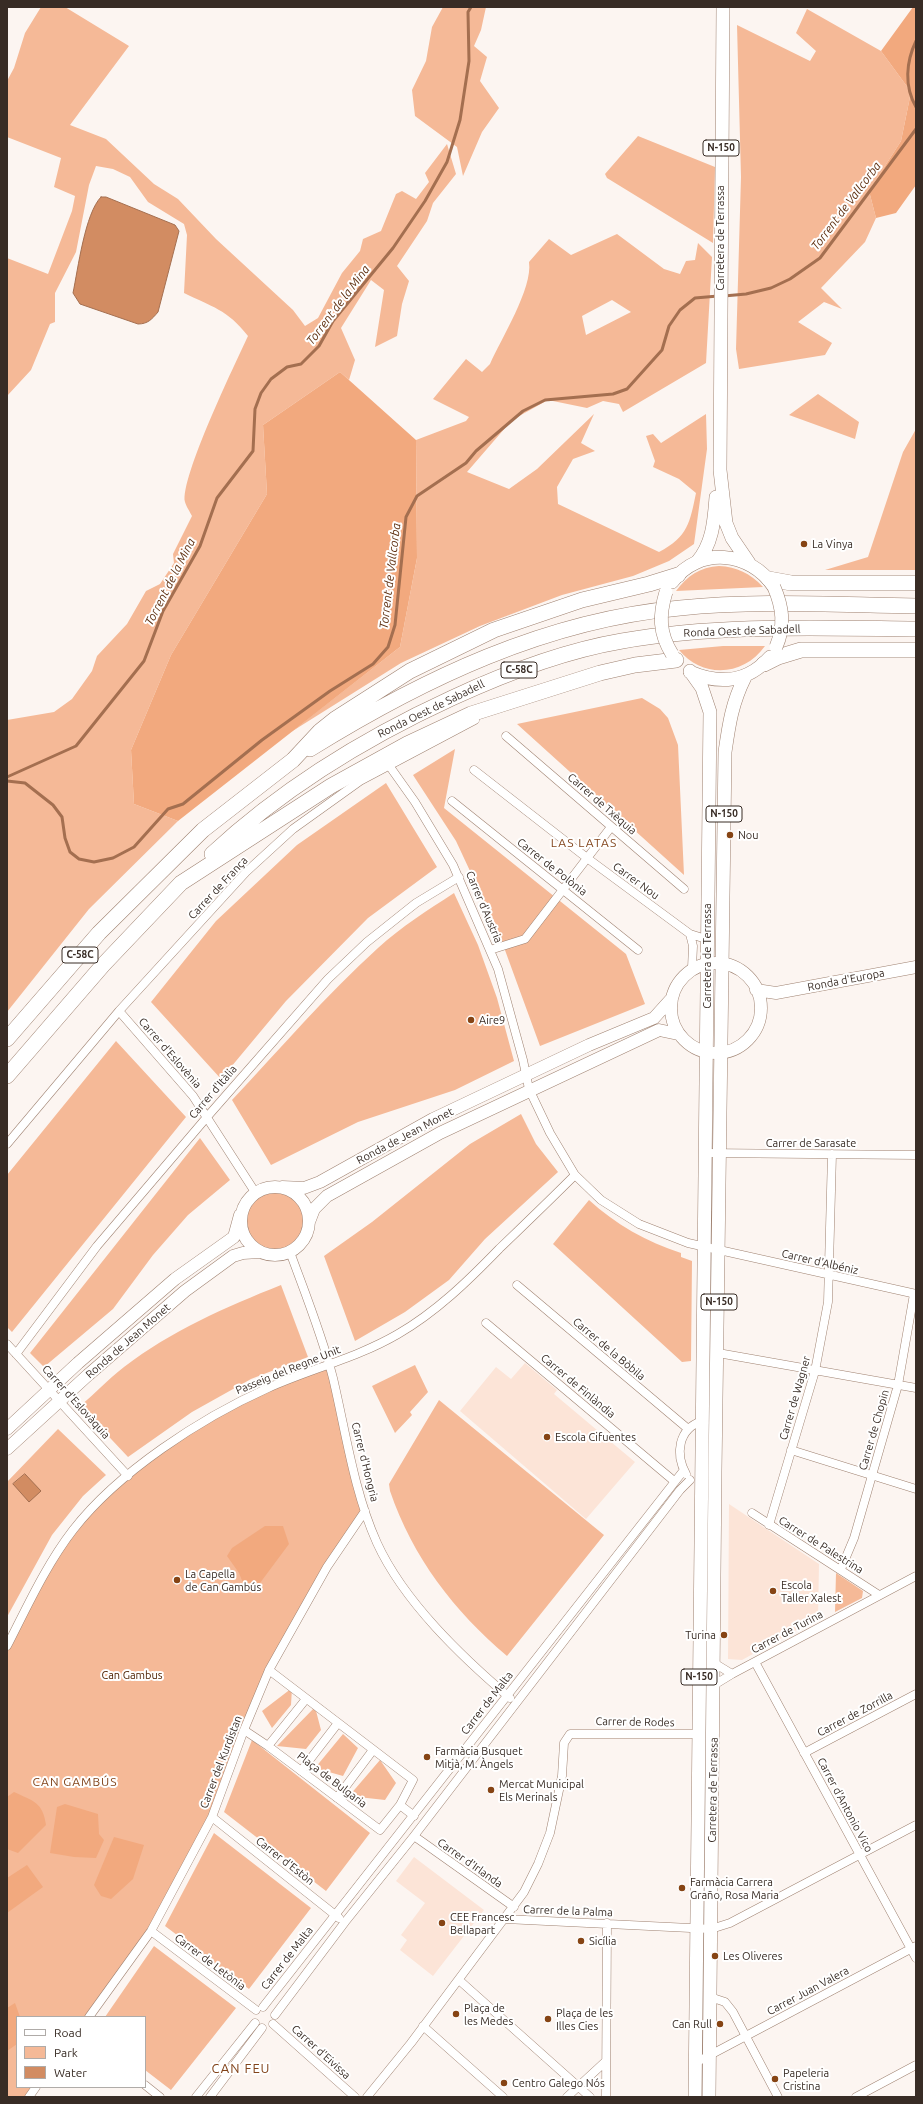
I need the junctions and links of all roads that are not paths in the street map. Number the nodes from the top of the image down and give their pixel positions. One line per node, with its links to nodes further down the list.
1 (723, 7): 2 (main road, Carretera de Terrassa / N-150)
2 (720, 470): 3 (main road, Carretera de Terrassa / N-150); 4 (main road, Carretera de Terrassa / N-150)
3 (698, 562): 4 (main road, N-150); 5 (main road, N-150)
4 (749, 563): 6 (main road, N-150)
5 (678, 575): 11 (main road, N-150, bridge); 17 (highway)
6 (771, 583): 7 (highway); 12 (main road, N-150, bridge)
7 (916, 583)
8 (916, 606): 17 (highway, C-58C)
9 (916, 629): 24 (highway, Ronda Oest de Sabadell / C-58C)
10 (916, 650): 12 (highway)
11 (674, 657): 13 (main road, N-150); 15 (highway)
12 (764, 664): 14 (main road, N-150)
13 (690, 671): 14 (main road, N-150); 28 (main road, Carretera de Terrassa / N-150)
14 (745, 677): 31 (main road, Carretera de Terrassa / N-150)
15 (496, 707): 18 (street, Carrer de França); 24 (highway)
16 (506, 736): 21 (street, Carrer de Txèquia)
17 (292, 760): 41 (highway, C-58C)
18 (388, 764): 23 (street, Carrer d'Austria); 39 (street, Carrer de França)
19 (474, 770): 22 (street, Carrer Nou)
20 (452, 801): 26 (street, Carrer de Polònia)
21 (612, 827): 22 (street); 25 (street, Carrer de Txèquia)
22 (587, 858): 26 (street); 27 (street, Carrer Nou)
23 (459, 877): 29 (street, Carrer d'Austria); 47 (street, Carrer d'Itàlia)
24 (181, 883): 45 (highway, C-58C)
25 (684, 889)
26 (564, 890): 29 (street); 30 (street, Carrer de Polònia)
27 (690, 934): 28 (street, Carrer Nou); 34 (street)
28 (706, 939): 31 (main road); 32 (main road, Carretera de Terrassa / N-150)
29 (490, 950): 44 (street, Carrer d'Austria)
30 (638, 950)
31 (725, 961): 32 (street); 35 (street); 43 (main road, Carretera de Terrassa / N-150)
32 (708, 963): 34 (street); 42 (main road, Carretera de Terrassa / N-150)
33 (916, 967): 36 (street, Ronda d'Europa)
34 (692, 968): 37 (street)
35 (756, 990): 36 (street, Ronda d'Europa); 38 (street)
36 (776, 993): 38 (street)
37 (672, 998): 40 (street); 44 (street, Ronda de Jean Monet)
38 (761, 1006): 43 (street)
39 (119, 1011): 47 (street, Carrer d'Eslovènia); 48 (street, Carrer de França)
40 (678, 1034): 42 (street); 46 (street, Ronda de Jean Monet)
41 (7, 1039)
42 (708, 1053): 43 (street); 49 (main road, Carretera de Terrassa / N-150)
43 (721, 1053): 50 (main road, Carretera de Terrassa / N-150)
44 (526, 1074): 46 (street); 54 (street, Ronda de Jean Monet)
45 (7, 1076)
46 (529, 1089): 53 (street); 57 (street, Ronda de Jean Monet)
47 (207, 1116): 55 (street, Carrer d'Eslovènia); 68 (street, Carrer d'Itàlia)
48 (7, 1144)
49 (705, 1153): 50 (street, Carrer de Sarasate); 58 (main road, Carretera de Terrassa / N-150)
50 (721, 1153): 51 (street, Carrer de Sarasate); 59 (main road, Carretera de Terrassa / N-150)
51 (832, 1154): 52 (street, Carrer de Sarasate); 62 (street, Carrer de Wagner)
52 (916, 1155)
53 (575, 1175): 58 (street); 69 (street, Passeig del Regne Unit)
54 (282, 1187): 55 (street); 57 (street)
55 (255, 1192): 56 (street)
56 (240, 1215): 60 (street); 72 (street, Ronda de Jean Monet)
57 (309, 1222): 61 (street)
58 (704, 1246): 59 (street); 75 (main road, Carretera de Terrassa / N-150)
59 (719, 1250): 62 (street, Carrer d'Albéniz); 67 (main road, Carretera de Terrassa / N-150)
60 (260, 1252): 61 (street); 74 (street, Ronda de Jean Monet)
61 (290, 1252): 69 (street, Carrer d'Hongria)
62 (830, 1275): 64 (street, Carrer d'Albéniz); 70 (street, Carrer de Wagner)
63 (518, 1285): 76 (street, Carrer de la Bòbila)
64 (915, 1294): 71 (street, Carrer de Chopin)
65 (486, 1323): 84 (street, Carrer de Finlàndia)
66 (7, 1344): 68 (street, Carrer d'Eslovàquia)
67 (718, 1353): 70 (street); 78 (main road, Carretera de Terrassa / N-150)
68 (16, 1354): 72 (street, Carrer d'Eslovàquia)
69 (329, 1364): 82 (street, Passeig del Regne Unit); 88 (street, Carrer d'Hongria)
70 (816, 1371): 71 (street); 80 (street, Carrer de Wagner)
71 (898, 1385): 73 (street); 83 (street, Carrer de Chopin)
72 (50, 1388): 74 (street, Carrer d'Eslovàquia); 77 (street, Ronda de Jean Monet)
73 (916, 1388)
74 (60, 1400): 79 (street, Ronda de Jean Monet); 82 (street, Carrer d'Eslovàquia)
75 (702, 1421): 76 (street); 78 (street); 85 (main road, Carretera de Terrassa / N-150)
76 (687, 1428): 81 (street)
77 (7, 1429)
78 (716, 1431): 86 (main road, Carretera de Terrassa / N-150)
79 (7, 1450)
80 (791, 1450): 83 (street); 90 (street, Carrer de Wagner)
81 (684, 1470): 84 (street, Carrer de Malta); 85 (street)
82 (128, 1476): 94 (street, Passeig del Regne Unit)
83 (872, 1476): 87 (street); 91 (street, Carrer de Chopin)
84 (674, 1481): 101 (street, Carrer de Malta)
85 (696, 1482): 86 (street); 103 (street, Carrer de Malta); 106 (main road, Carretera de Terrassa / N-150)
86 (715, 1482): 96 (main road, Carretera de Terrassa / N-150)
87 (916, 1488)
88 (365, 1511): 97 (street, Carrer del Kurdistan); 101 (street, Carrer d'Hongria)
89 (752, 1513): 90 (street, Carrer de Palestrina)
90 (769, 1525): 91 (street, Carrer de Palestrina)
91 (841, 1570): 93 (street, Carrer de Palestrina)
92 (916, 1576): 93 (street, Carrer de Turina)
93 (880, 1595): 95 (street, Carrer de Turina)
94 (7, 1646)
95 (755, 1662): 98 (street, Carrer de Turina); 109 (street, Carrer d'Antonio Vico)
96 (714, 1663): 98 (street); 99 (main road, Carretera de Terrassa / N-150)
97 (269, 1670): 102 (street, Plaça de Bulgaria); 105 (street, Carrer del Kurdistan)
98 (732, 1674): 99 (street, Carrer de Turina)
99 (714, 1685): 124 (main road, Carretera de Terrassa / N-150)
100 (916, 1694): 109 (street, Carrer de Zorrilla)
101 (507, 1696): 103 (street, Carrer d'Hongria); 113 (street, Carrer de Malta)
102 (306, 1699): 104 (street, Plaça de Bulgaria); 107 (street)
103 (515, 1702): 116 (street, Carrer de Malta)
104 (338, 1723): 108 (street, Plaça de Bulgaria); 110 (street)
105 (244, 1730): 107 (street, Plaça de Bulgaria); 114 (street, Carrer del Kurdistan)
106 (698, 1734): 118 (street, Carrer de Rodes); 123 (main road, Carretera de Terrassa / N-150)
107 (268, 1746): 110 (street, Plaça de Bulgaria)
108 (373, 1750): 111 (street); 112 (street, Plaça de Bulgaria)
109 (804, 1753): 117 (street, Carrer d'Antonio Vico)
110 (301, 1771): 111 (street, Plaça de Bulgaria)
111 (337, 1798): 112 (street, Plaça de Bulgaria)
112 (400, 1805): 113 (street)
113 (414, 1816): 119 (street, Carrer de Malta)
114 (212, 1817): 119 (street, Carrer d'Estòn); 125 (street, Carrer del Kurdistan)
115 (916, 1825): 117 (street, Carrer de la Palma)
116 (414, 1836): 118 (street, Carrer d'Irlanda); 121 (street, Carrer de Malta)
117 (860, 1856): 124 (street, Carrer de la Palma); 126 (street, Carrer d'Antonio Vico)
118 (514, 1907): 120 (street)
119 (336, 1915): 121 (street, Carrer d'Estòn); 130 (street, Carrer de Malta)
120 (505, 1920): 122 (street, Carrer de la Palma); 128 (street)
121 (345, 1922): 132 (street, Carrer de Malta)
122 (607, 1923): 123 (street, Carrer de la Palma); 138 (street)
123 (697, 1929): 124 (street, Carrer de la Palma); 139 (main road, Carretera de Terrassa / N-150)
124 (711, 1929): 129 (main road, Carretera de Terrassa / N-150)
125 (151, 1930): 130 (street, Carrer de Letònia); 131 (street, Carrer del Kurdistan)
126 (914, 1947): 127 (street, Carrer d'Antonio Vico); 136 (street, Carrer Juan Valera)
127 (916, 1958)
128 (459, 1980): 134 (street); 142 (street)
129 (710, 1997): 136 (street); 137 (main road, Carretera de Terrassa / N-150)
130 (260, 2008): 132 (street); 133 (street)
131 (90, 2016)
132 (274, 2019): 135 (street); 148 (street, Carrer d'Eivissa)
133 (255, 2022): 135 (street); 146 (street)
134 (423, 2026): 149 (street); 150 (street)
135 (262, 2028): 147 (street)
136 (746, 2036): 137 (street, Carrer Juan Valera); 156 (street)
137 (710, 2056): 139 (street, Carrer Juan Valera); 155 (main road, Carretera de Terrassa / N-150)
138 (606, 2060): 142 (street); 153 (street)
139 (695, 2064): 154 (main road, Carretera de Terrassa / N-150)
140 (916, 2065): 157 (street)
141 (146, 2086): 145 (street)
142 (578, 2086): 151 (street); 152 (street)
143 (35, 2088): 144 (street)
144 (29, 2097)
145 (160, 2097)
146 (196, 2097)
147 (210, 2097)
148 (355, 2097)
149 (367, 2097)
150 (504, 2097)
151 (567, 2097)
152 (590, 2097)
153 (606, 2097)
154 (695, 2097)
155 (709, 2097)
156 (778, 2097)
157 (856, 2097)

